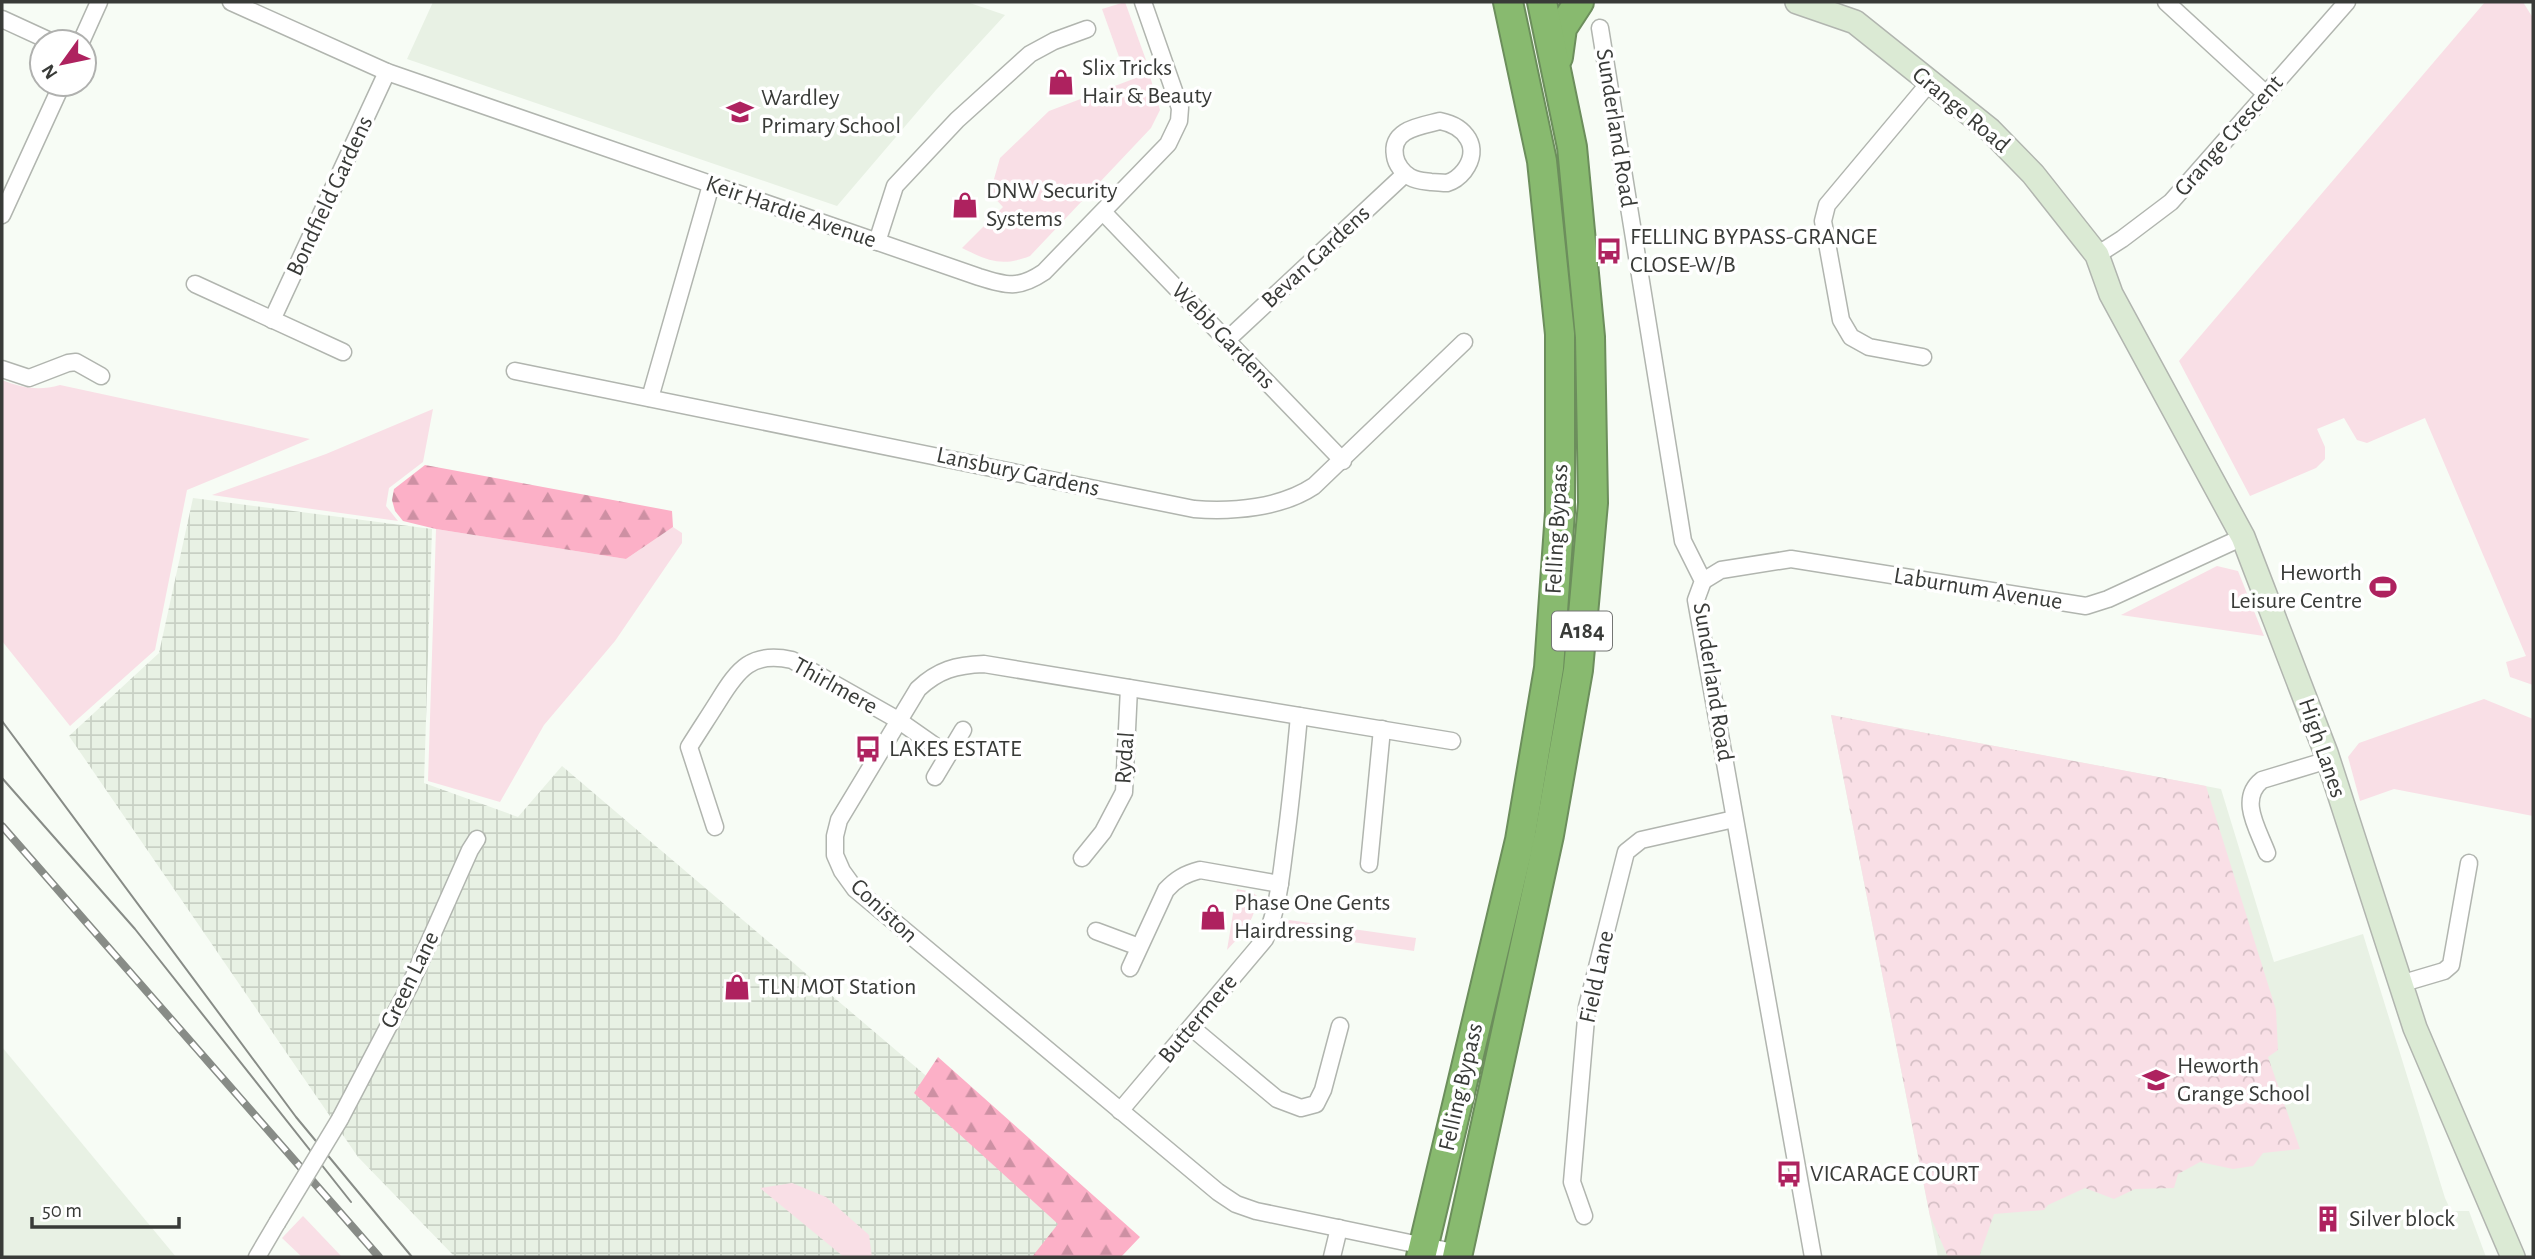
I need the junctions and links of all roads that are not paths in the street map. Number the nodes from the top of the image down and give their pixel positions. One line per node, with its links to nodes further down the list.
1 (99, 2): 11 (street)
2 (232, 2): 16 (street, Keir Hardie Avenue)
3 (1508, 2): 65 (highway, Felling Bypass / A184)
4 (1542, 2): 15 (highway, Felling Bypass / A184)
5 (1578, 2): 15 (highway)
6 (1797, 2): 17 (street, Grange Road)
7 (2166, 2): 18 (street)
8 (2347, 2): 18 (street, Grange Crescent)
9 (1149, 4): 22 (street, Keir Hardie Avenue)
10 (2, 19): 14 (street)
11 (87, 28)
12 (1600, 28): 38 (street, Sunderland Road)
13 (1087, 29): 24 (street)
14 (28, 31)
15 (1556, 69): 66 (highway, Felling Bypass / A184)
16 (387, 72): 21 (street, Keir Hardie Avenue); 27 (street, Bondfield Gardens)
17 (1930, 82): 25 (street, Grange Road); 31 (street)
18 (2266, 94): 25 (street, Grange Crescent)
19 (56, 98): 23 (street)
20 (1405, 174): 20 (street); 28 (street, Bevan Gardens)
21 (711, 185): 24 (street, Keir Hardie Avenue); 35 (street)
22 (1103, 212): 24 (street, Keir Hardie Avenue); 28 (street, Webb Gardens)
23 (2, 215)
24 (877, 242)
25 (2097, 255): 37 (street, High Lanes)
26 (195, 284): 27 (street)
27 (272, 320): 30 (street)
28 (1227, 340): 36 (street, Webb Gardens)
29 (1464, 342): 36 (street, Lansbury Gardens)
30 (343, 352)
31 (1923, 357)
32 (2, 369): 34 (street)
33 (515, 371): 35 (street, Lansbury Gardens)
34 (101, 376)
35 (650, 398): 36 (street, Lansbury Gardens)
36 (1343, 461)
37 (2243, 537): 38 (street, Laburnum Avenue); 46 (street, High Lanes)
38 (1703, 581): 48 (street, Sunderland Road)
39 (1129, 688): 40 (street, Coniston); 41 (street, Coniston); 52 (street, Rydal)
40 (1299, 716): 43 (street, Coniston); 55 (street, Buttermere)
41 (898, 720): 45 (street); 49 (street, Thirlmere); 62 (street, Coniston)
42 (963, 730): 45 (street)
43 (1382, 730): 44 (street, Coniston); 54 (street)
44 (1452, 741)
45 (948, 755): 47 (street)
46 (2328, 760): 51 (street); 59 (street, High Lanes)
47 (935, 777)
48 (1734, 819): 63 (street, Field Lane); 69 (street, Sunderland Road)
49 (715, 827)
50 (477, 839): 67 (street, Green Lane, bridge)
51 (2267, 853)
52 (1082, 858)
53 (2469, 863): 59 (street)
54 (1369, 864)
55 (1279, 884): 57 (street); 61 (street, Buttermere)
56 (1096, 931): 57 (street)
57 (1139, 947): 58 (street)
58 (1130, 968)
59 (2400, 984): 70 (street, High Lanes)
60 (1340, 1026): 61 (street)
61 (1191, 1027): 62 (street, Buttermere)
62 (1120, 1111): 64 (street, Coniston)
63 (1584, 1216)
64 (1339, 1227): 65 (street, Coniston); 68 (street)
65 (1422, 1252): 66 (street, Coniston)
66 (1457, 1255)
67 (257, 1257)
68 (1332, 1257)
69 (1813, 1257)
70 (2513, 1257)

